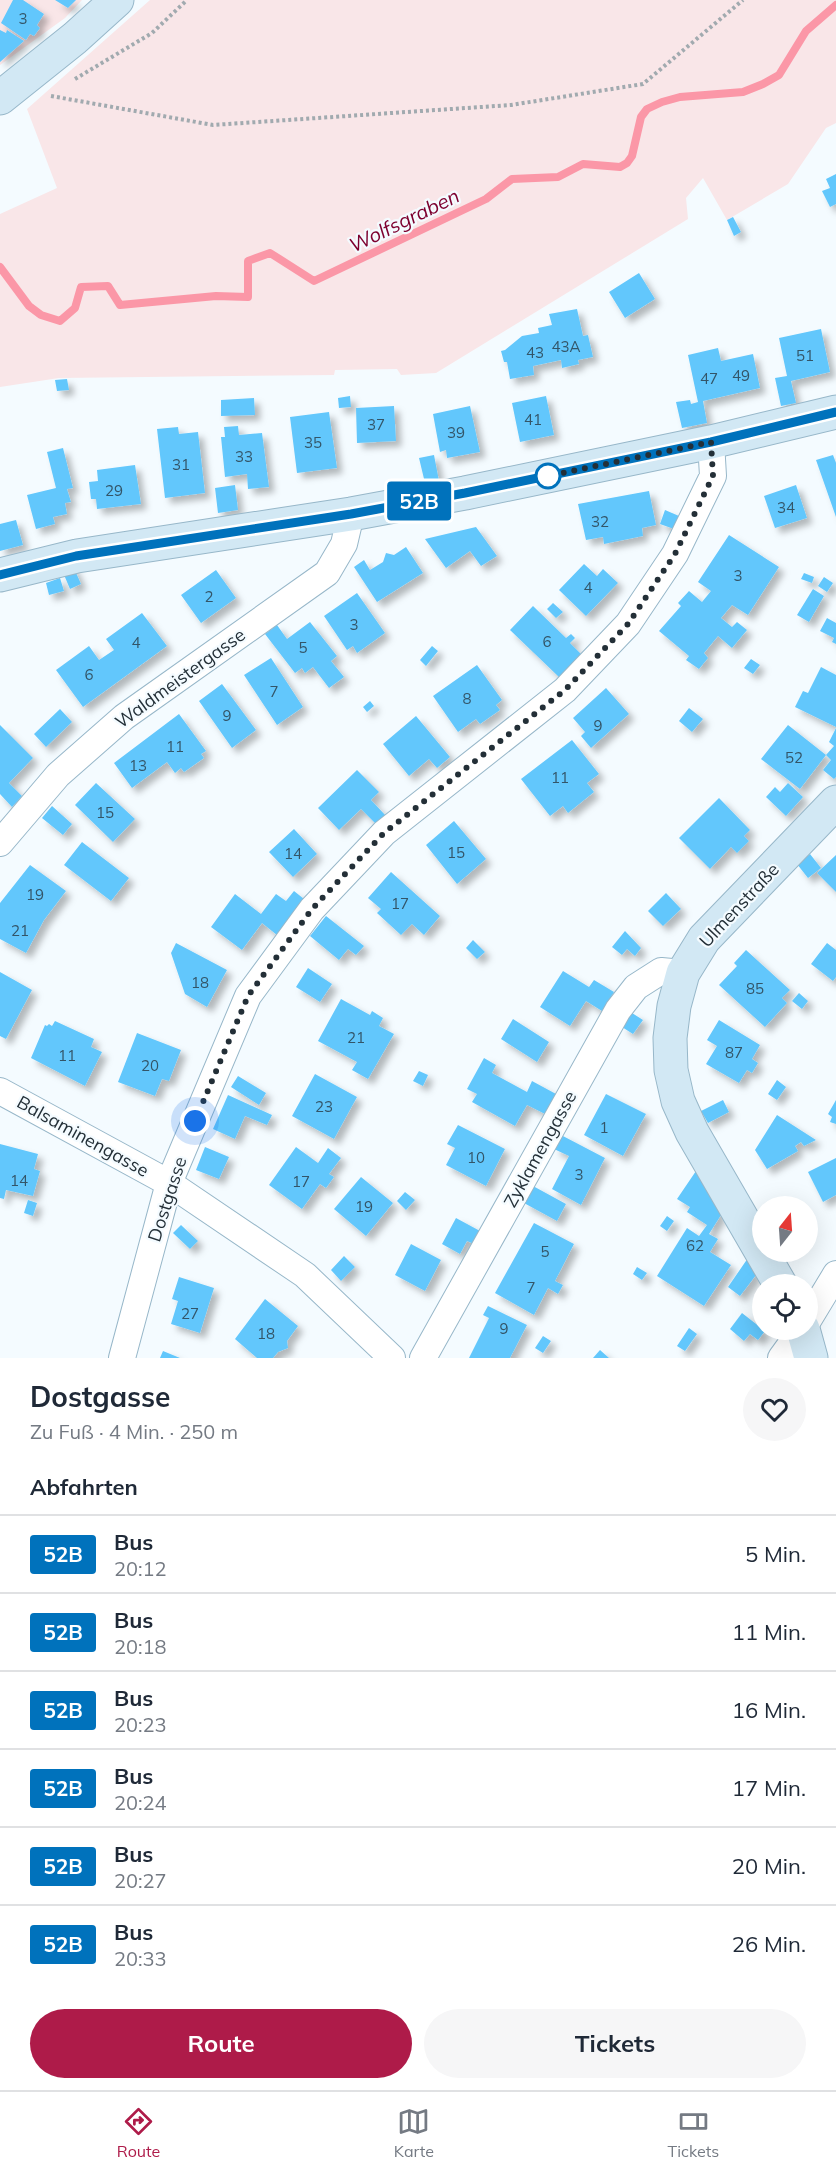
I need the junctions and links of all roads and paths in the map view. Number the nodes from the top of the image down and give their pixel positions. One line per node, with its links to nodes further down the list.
1 (117, 0): 6 (street)
2 (188, 0): 4 (path)
3 (742, 0): 5 (path)
4 (68, 84)
5 (58, 90)
6 (0, 98)
7 (836, 412): 8 (street)
8 (711, 442): 9 (street); 15 (street, Dostgasse)
9 (351, 514): 10 (street); 12 (street, Waldmeistergasse)
10 (0, 575)
11 (836, 802): 13 (street, Ulmenstraße)
12 (0, 843)
13 (683, 973): 16 (street, Ulmenstraße); 23 (street, Zyklamengasse)
14 (0, 1091): 15 (street, Balsaminengasse)
15 (169, 1183): 21 (street, Dostgasse); 22 (street, Balsaminengasse)
16 (774, 1274)
17 (836, 1274): 18 (street)
18 (818, 1304)
19 (795, 1340): 24 (street)
20 (806, 1340): 25 (street)
21 (122, 1358)
22 (392, 1358)
23 (423, 1358)
24 (781, 1358)
25 (811, 1358)

